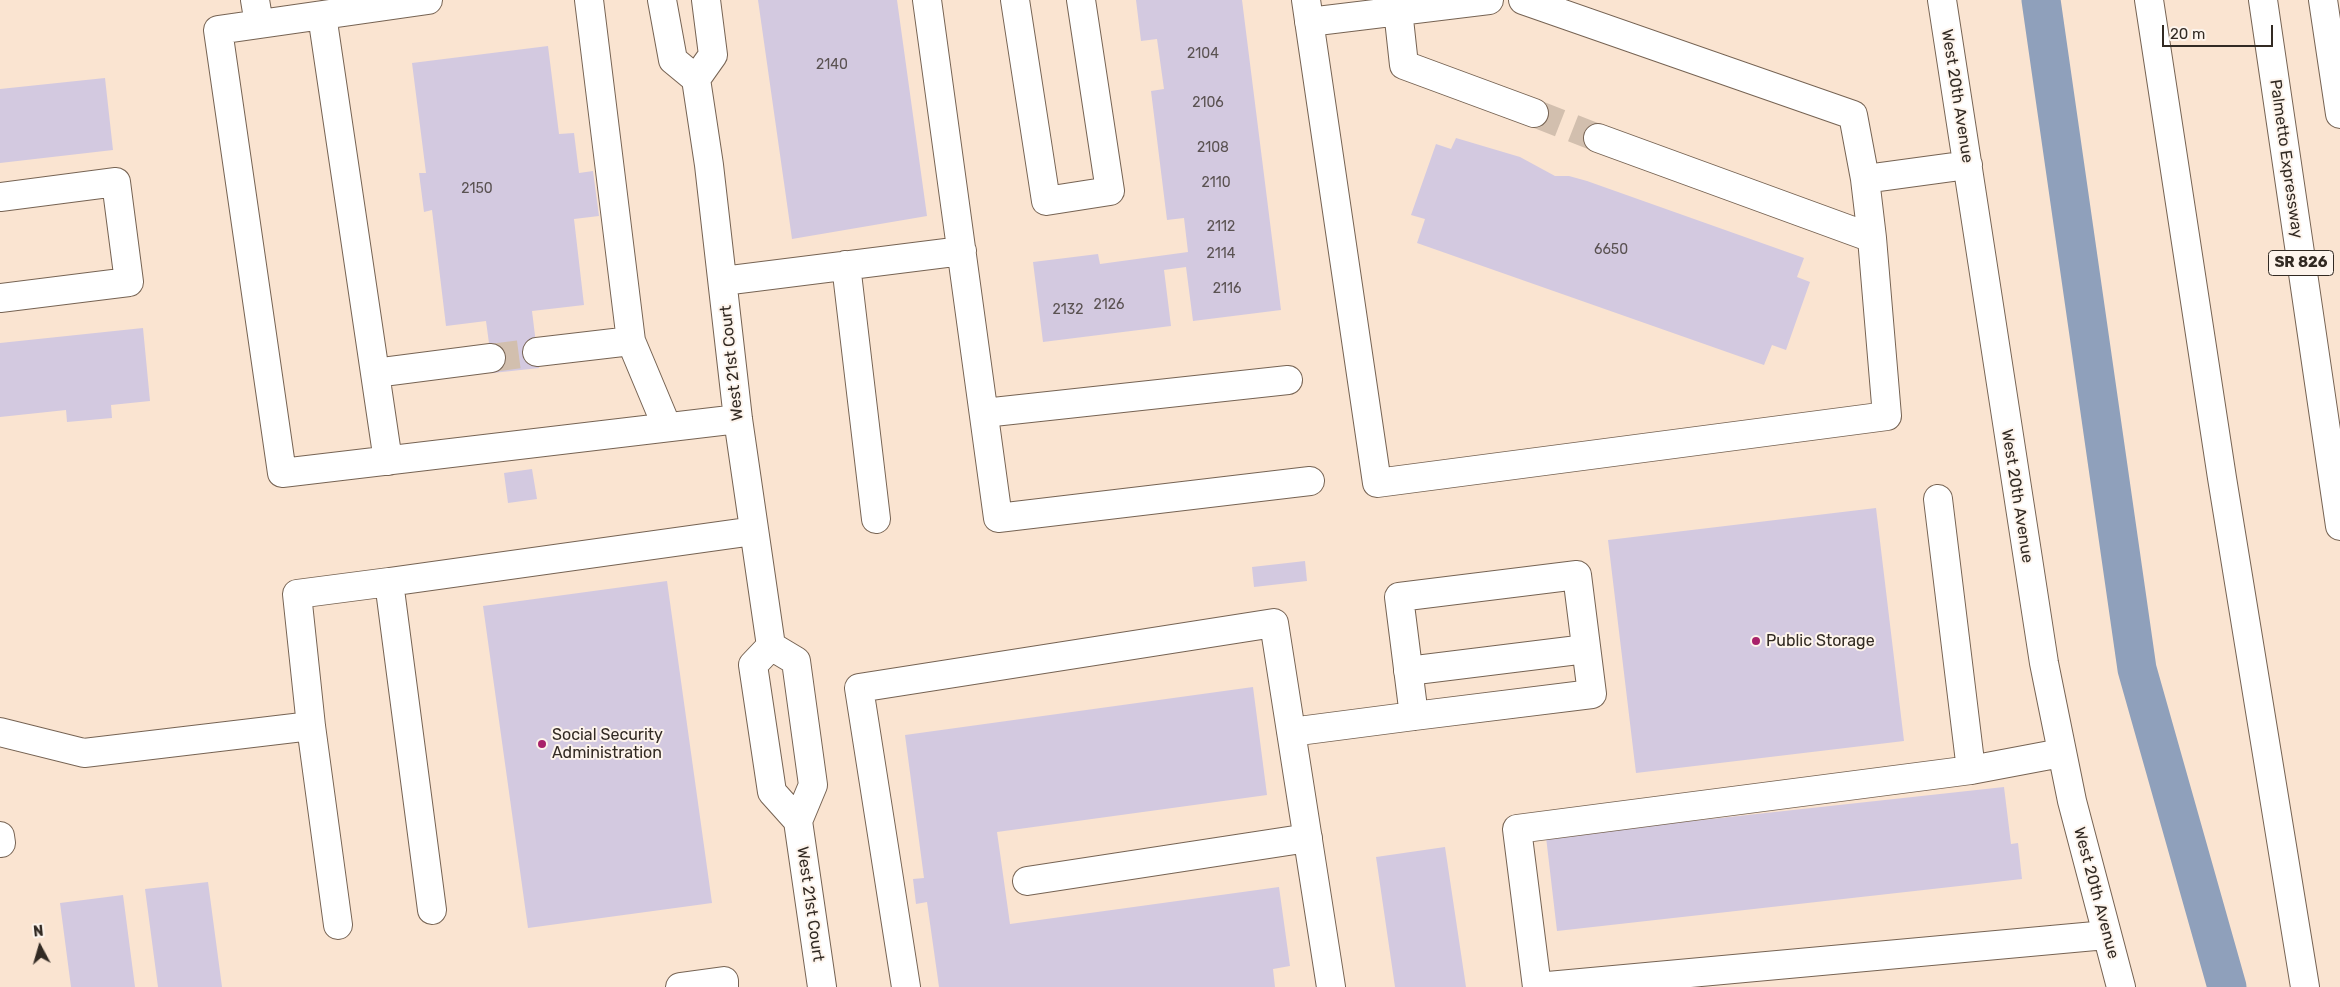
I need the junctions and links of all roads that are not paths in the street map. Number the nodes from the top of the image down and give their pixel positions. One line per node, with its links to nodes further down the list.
1 (428, 0): 17 (main road)
2 (589, 0): 30 (main road)
3 (662, 0): 18 (main road)
4 (706, 0): 18 (main road)
5 (927, 0): 26 (main road)
6 (1015, 0): 7 (main road)
7 (1081, 0)
8 (1489, 0): 14 (main road)
9 (1523, 0): 23 (main road)
10 (1942, 0): 22 (main road, West 20th Avenue)
11 (2149, 0): 66 (main road)
12 (2263, 0): 42 (main road, Palmetto Expressway / SR 826)
13 (2323, 0): 20 (main road)
14 (1398, 10): 15 (main road); 19 (main road)
15 (1308, 11): 25 (main road)
16 (257, 12): 17 (main road); 38 (main road)
17 (322, 15): 33 (main road)
18 (696, 79): 28 (main road, West 21st Court)
19 (1534, 113)
20 (2340, 114)
21 (1598, 138): 25 (main road)
22 (1968, 166): 23 (main road); 52 (main road, West 20th Avenue)
23 (1865, 179): 25 (main road)
24 (0, 197): 29 (main road)
25 (1872, 238)
26 (962, 250): 27 (main road); 35 (main road)
27 (846, 265): 28 (main road); 41 (main road)
28 (723, 281): 36 (main road, West 21st Court)
29 (0, 298)
30 (631, 341): 31 (main road); 37 (main road)
31 (537, 352)
32 (492, 358): 33 (main road)
33 (375, 373): 38 (main road)
34 (1288, 380): 35 (main road)
35 (984, 413): 39 (main road)
36 (738, 418): 37 (main road); 43 (main road, West 21st Court)
37 (667, 426): 38 (main road)
38 (388, 461)
39 (1310, 481)
40 (1938, 499): 53 (main road)
41 (876, 519)
42 (2340, 526)
43 (754, 531): 44 (main road); 45 (main road, West 21st Court)
44 (389, 582): 49 (main road); 57 (main road)
45 (771, 646): 54 (main road); 54 (main road)
46 (1586, 649): 47 (main road); 47 (main road); 48 (main road)
47 (1408, 672): 48 (main road)
48 (1414, 716): 51 (main road)
49 (311, 726): 50 (main road); 58 (main road)
50 (0, 732)
51 (1291, 732): 55 (main road); 63 (main road)
52 (2061, 753): 53 (main road); 59 (main road, West 20th Avenue)
53 (1971, 770): 59 (main road)
54 (798, 822): 62 (main road, West 21st Court)
55 (1308, 838): 56 (main road); 64 (main road)
56 (1027, 881)
57 (432, 910)
58 (338, 925)
59 (2106, 935): 65 (main road, West 20th Avenue)
60 (680, 987): 61 (main road)
61 (724, 987)
62 (822, 987)
63 (906, 987)
64 (1331, 987)
65 (2121, 987)
66 (2305, 987)

